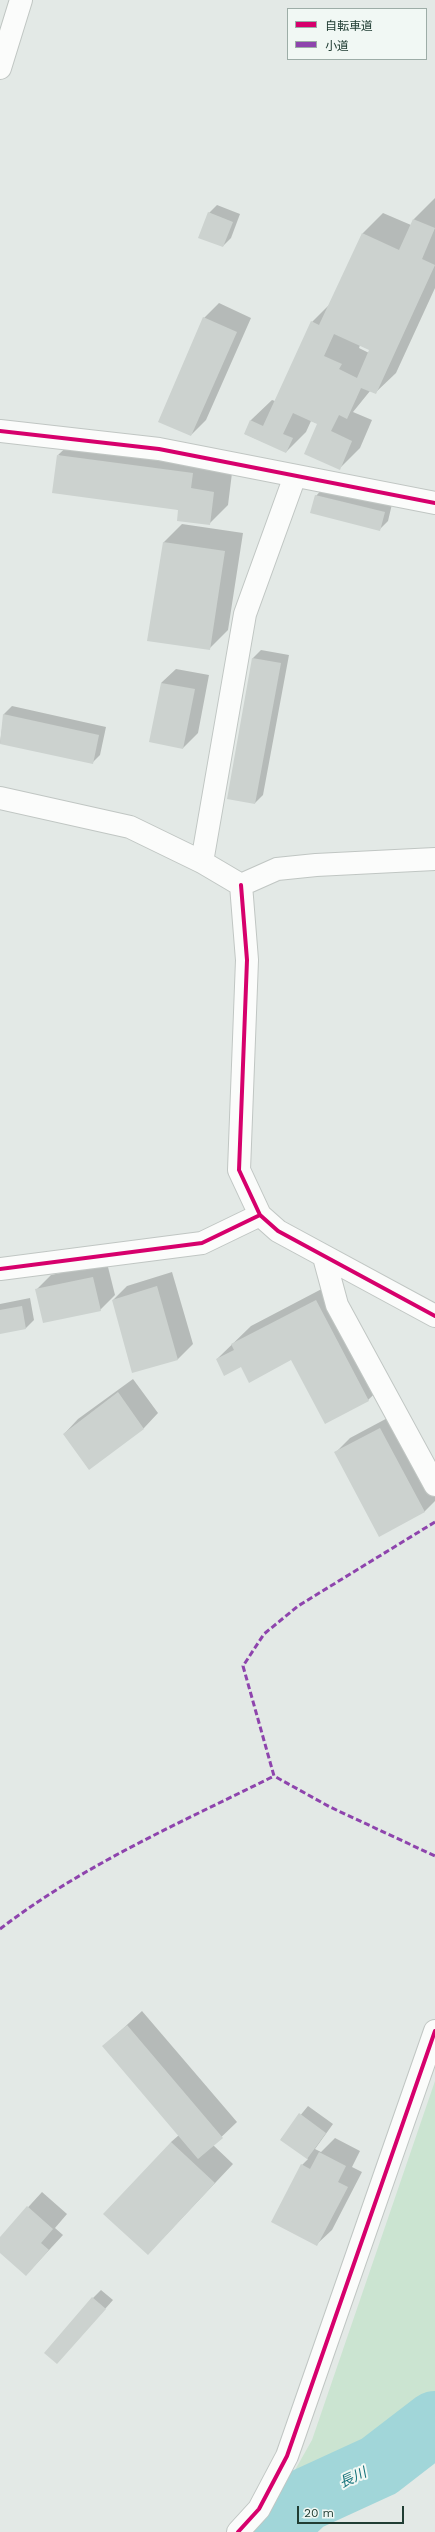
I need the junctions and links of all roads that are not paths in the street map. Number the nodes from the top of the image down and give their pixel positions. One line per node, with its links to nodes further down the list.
1 (21, 0): 2 (street)
2 (0, 68)
3 (0, 431): 4 (street)
4 (295, 476): 5 (street); 8 (street)
5 (435, 503)
6 (0, 798): 8 (street)
7 (435, 859): 9 (street)
8 (202, 862): 9 (street)
9 (241, 885): 10 (street)
10 (260, 1214): 11 (street); 12 (street)
11 (324, 1257): 13 (street); 14 (street)
12 (0, 1269)
13 (435, 1316)
14 (435, 1485)
15 (435, 2031): 16 (street)
16 (238, 2532)

